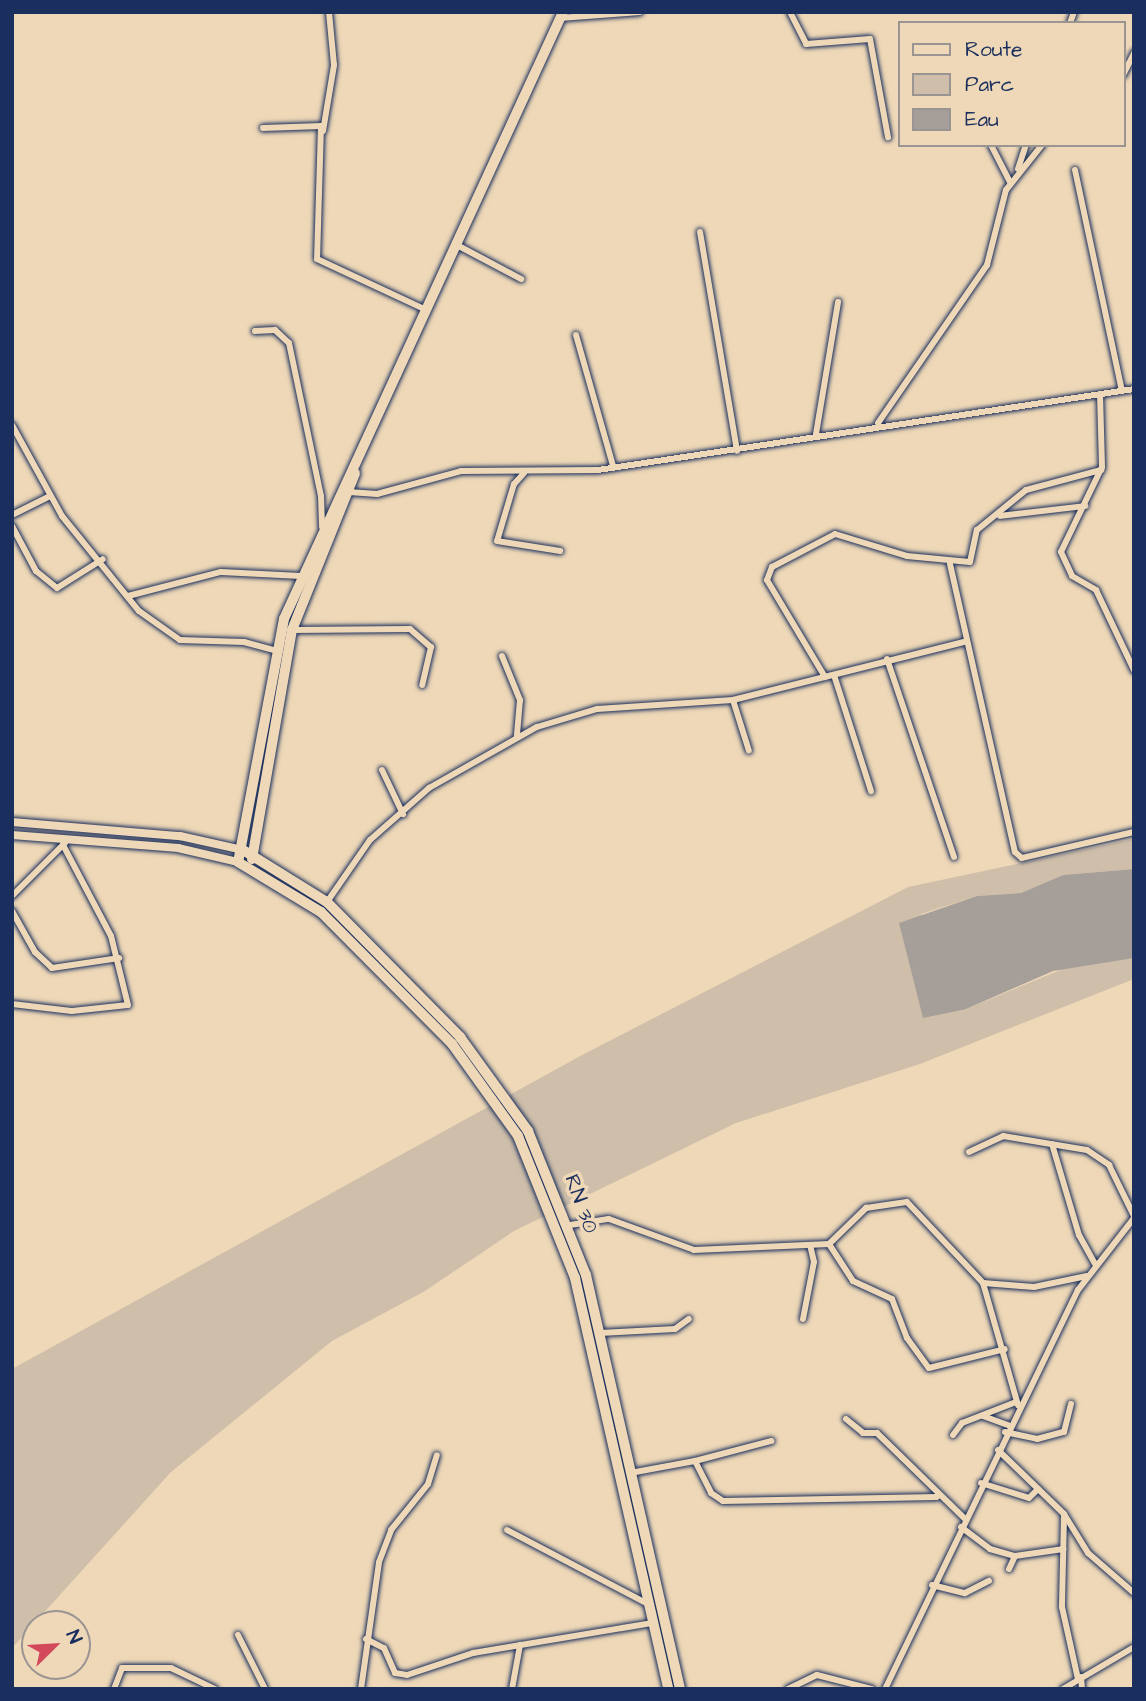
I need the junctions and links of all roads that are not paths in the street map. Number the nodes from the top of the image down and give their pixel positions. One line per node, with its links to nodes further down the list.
1 (329, 12): 8 (street)
2 (640, 12): 4 (street)
3 (790, 12): 9 (street)
4 (562, 15): 17 (main road)
5 (1134, 53): 6 (street)
6 (1125, 71)
7 (264, 128): 8 (street)
8 (323, 131): 20 (street)
9 (888, 136)
10 (992, 147): 15 (street)
11 (1025, 147): 14 (street)
12 (1040, 147): 14 (street)
13 (1075, 170): 24 (street)
14 (1016, 174): 15 (street)
15 (1010, 182): 26 (street)
16 (700, 232): 30 (street)
17 (455, 244): 18 (street); 20 (main road)
18 (521, 279)
19 (838, 302): 28 (street)
20 (424, 309): 29 (main road)
21 (255, 331): 42 (street)
22 (576, 335): 31 (street)
23 (1134, 389): 24 (street)
24 (1122, 391): 25 (street)
25 (1100, 394): 26 (street); 32 (street)
26 (876, 424): 28 (street)
27 (12, 425): 37 (street)
28 (817, 434): 30 (street)
29 (365, 443): 36 (main road); 42 (main road)
30 (737, 451): 31 (street)
31 (613, 466): 34 (street)
32 (1101, 470): 38 (street); 40 (street)
33 (506, 472): 34 (street); 35 (street); 36 (street)
34 (524, 473): 35 (street)
35 (514, 484): 43 (street)
36 (349, 492): 48 (main road)
37 (50, 496): 39 (street); 44 (street)
38 (1086, 506): 40 (street); 53 (street)
39 (12, 515)
40 (998, 516): 45 (street)
41 (12, 526): 44 (street)
42 (321, 527): 46 (main road)
43 (560, 551)
44 (103, 559): 47 (street)
45 (950, 564): 49 (street); 55 (street)
46 (301, 576): 47 (street); 50 (main road)
47 (128, 596): 50 (street)
48 (292, 630): 56 (street); 68 (main road)
49 (964, 642): 52 (street); 64 (street)
50 (277, 651): 67 (main road)
51 (502, 656): 58 (street)
52 (887, 659): 54 (street); 69 (street)
53 (1134, 670)
54 (834, 675): 55 (street); 61 (street)
55 (825, 677): 57 (street)
56 (422, 685)
57 (733, 699): 58 (street); 59 (street)
58 (517, 737): 62 (street)
59 (749, 751)
60 (382, 770): 62 (street)
61 (872, 791)
62 (403, 814): 73 (street)
63 (12, 822): 67 (street)
64 (1134, 832)
65 (12, 835): 66 (street)
66 (65, 843): 70 (street); 72 (street); 75 (street)
67 (243, 850): 68 (main road, RN 30 / RN 30); 70 (main road)
68 (253, 855): 71 (main road); 73 (main road, RN 30 / RN 30)
69 (954, 857)
70 (238, 862): 71 (main road, RN 30)
71 (250, 866): 114 (main road, RN 30)
72 (12, 896)
73 (327, 902): 80 (main road, RN 30 / RN 30)
74 (12, 911): 75 (street)
75 (118, 958): 76 (street)
76 (12, 1004)
77 (1052, 1144): 78 (street); 79 (street); 83 (street)
78 (969, 1152)
79 (1134, 1217): 83 (street)
80 (570, 1225): 82 (street); 88 (main road, RN 30 / RN 30)
81 (829, 1244): 82 (street); 85 (street); 89 (street)
82 (810, 1245): 87 (street)
83 (1095, 1264): 84 (street)
84 (1087, 1276): 85 (street); 90 (street)
85 (983, 1283): 89 (street)
86 (688, 1319): 88 (street)
87 (803, 1319)
88 (600, 1333): 100 (main road, RN 30 / RN 30)
89 (1005, 1349): 90 (street)
90 (1017, 1404): 92 (street); 94 (street)
91 (1071, 1404): 94 (street)
92 (983, 1416): 94 (street); 95 (street)
93 (846, 1419): 103 (street)
94 (1006, 1429): 97 (street)
95 (953, 1435)
96 (771, 1441): 99 (street)
97 (998, 1450): 101 (street); 102 (street)
98 (437, 1455): 117 (street)
99 (695, 1461): 100 (street); 103 (street)
100 (628, 1473): 127 (main road, RN 30 / RN 30)
101 (981, 1483): 102 (street); 105 (street)
102 (1038, 1489): 104 (street)
103 (937, 1497): 105 (street)
104 (1064, 1514): 108 (street); 113 (street)
105 (965, 1519): 106 (street)
106 (961, 1527): 109 (street); 112 (street)
107 (507, 1531): 114 (street)
108 (1063, 1549): 109 (street); 120 (street)
109 (1015, 1556): 110 (street)
110 (1009, 1569)
111 (989, 1581): 112 (street)
112 (932, 1585): 130 (street)
113 (1134, 1593)
114 (646, 1603): 115 (main road, RN 30)
115 (652, 1623): 118 (street); 126 (main road, RN 30)
116 (238, 1635): 123 (street)
117 (366, 1639): 118 (street); 124 (street)
118 (520, 1645): 125 (street)
119 (1134, 1647): 120 (street)
120 (1079, 1678): 131 (street); 132 (street)
121 (114, 1689): 122 (street)
122 (215, 1689)
123 (265, 1689)
124 (361, 1689)
125 (512, 1689)
126 (668, 1689)
127 (680, 1689)
128 (788, 1689): 129 (street)
129 (872, 1689)
130 (885, 1689)
131 (1062, 1689)
132 (1082, 1689)

